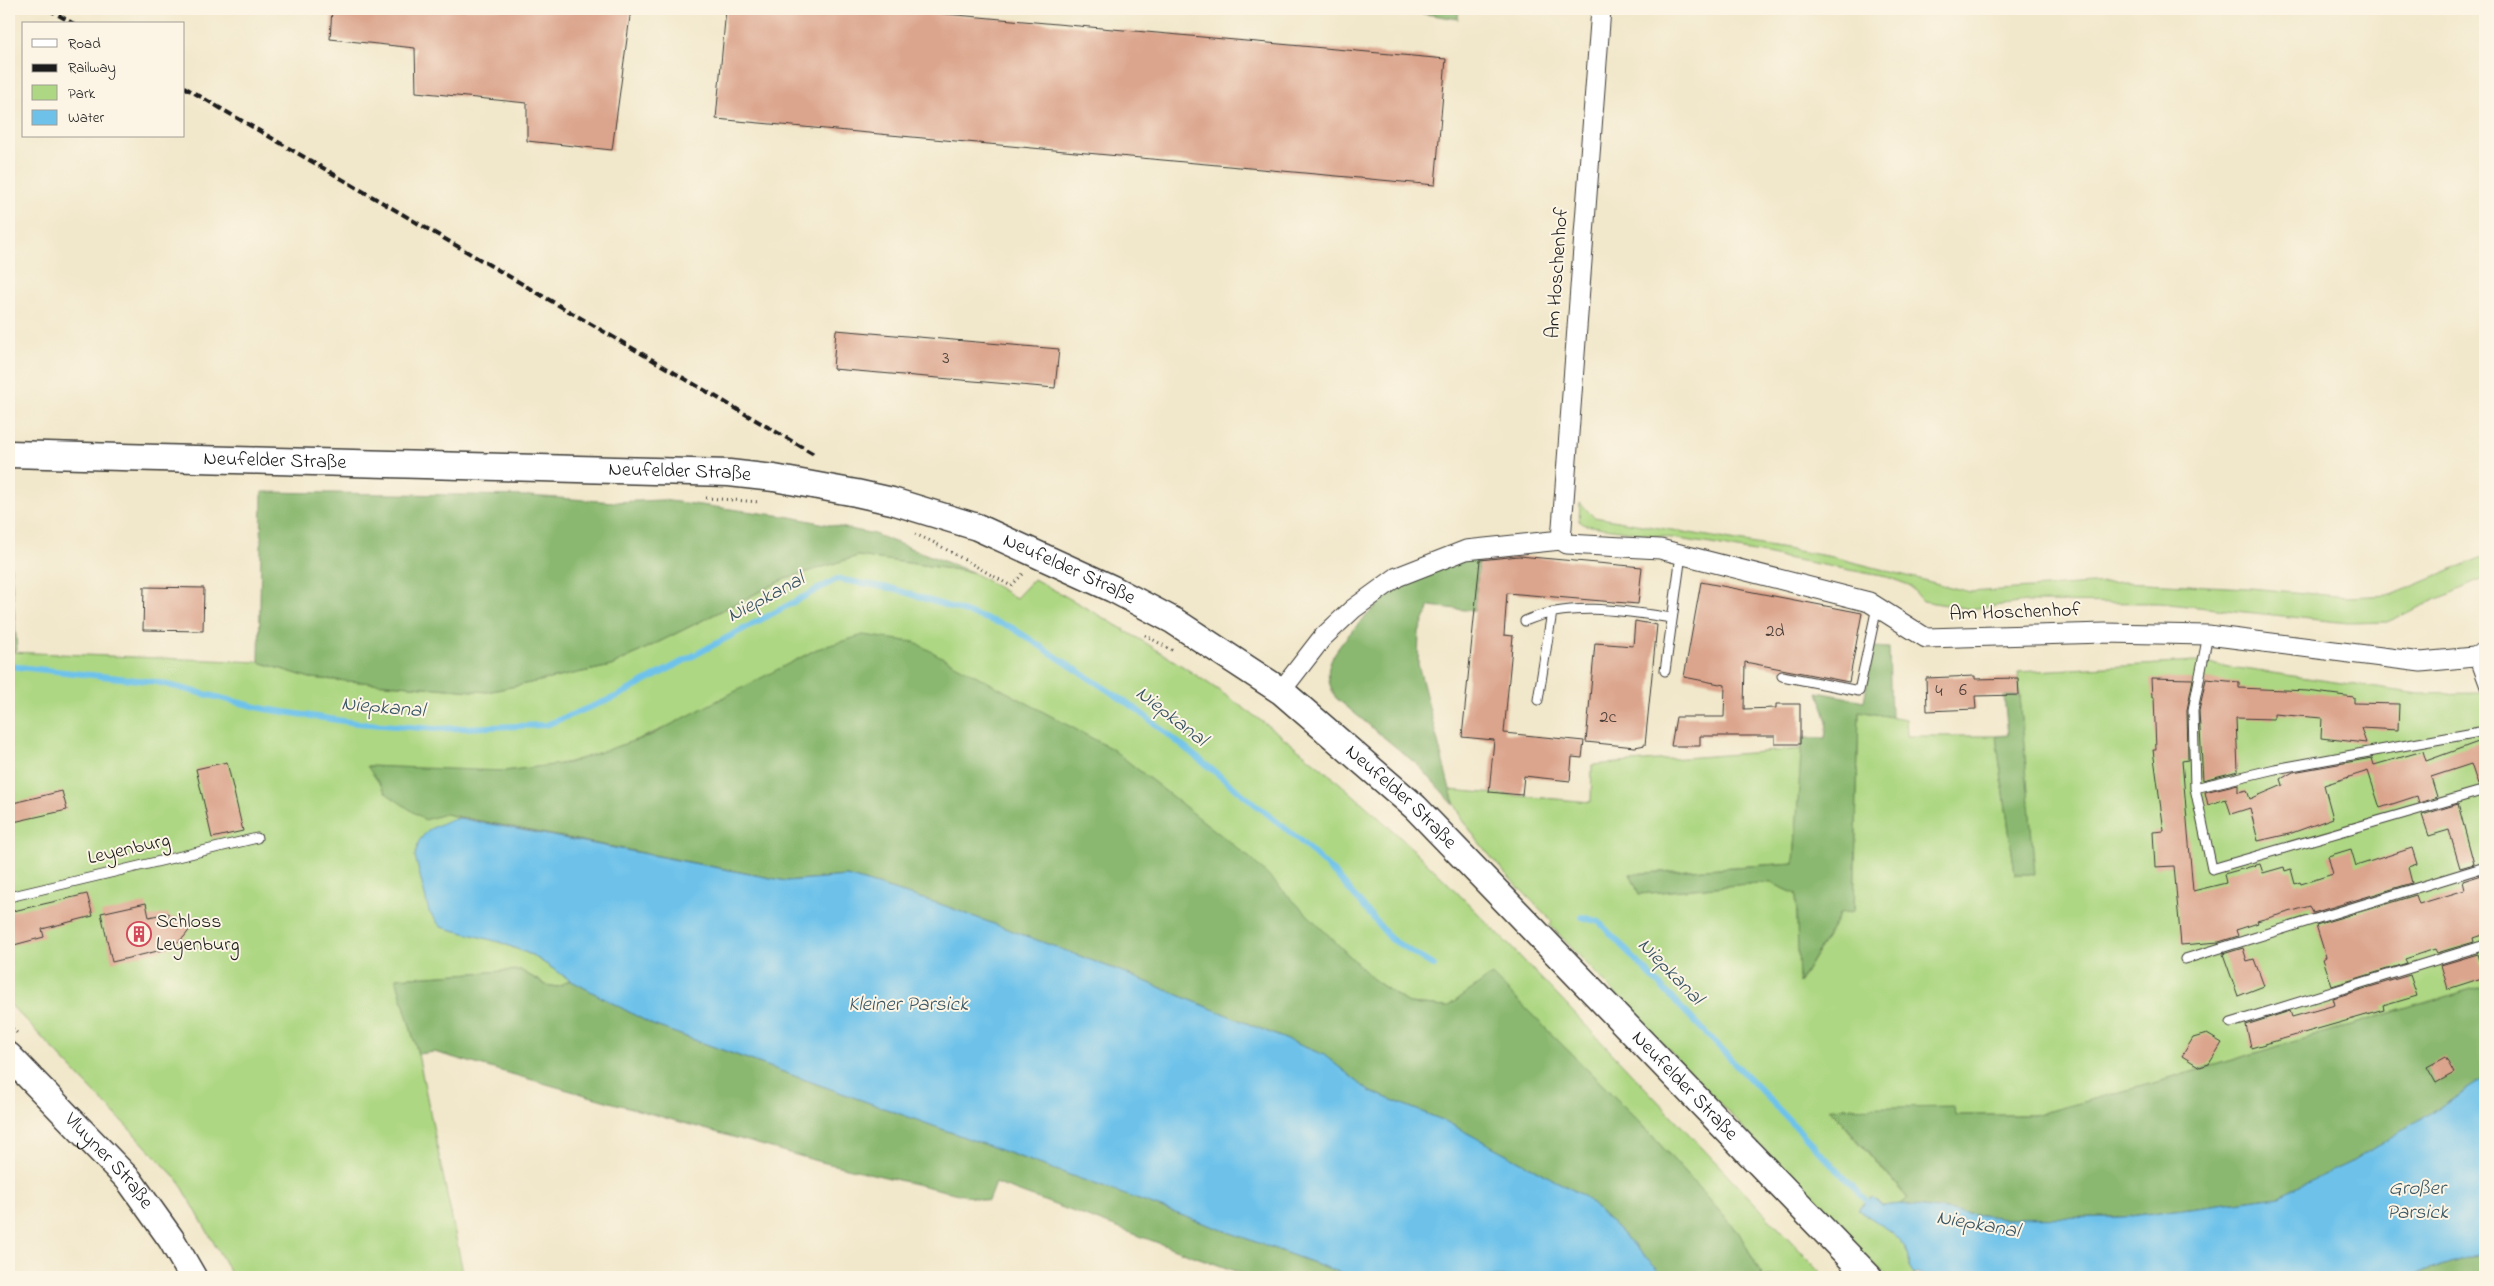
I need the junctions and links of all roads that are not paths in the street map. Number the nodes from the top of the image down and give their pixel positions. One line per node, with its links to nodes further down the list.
1 (1601, 9): 3 (street, Am Hoschenhof)
2 (9, 454): 14 (main road, Neufelder Straße)
3 (1561, 540): 4 (street, Am Hoschenhof); 14 (street, Am Hoschenhof)
4 (1680, 555): 5 (street, Am Hoschenhof); 7 (lane)
5 (1877, 607): 9 (street, Am Hoschenhof); 12 (lane)
6 (1552, 612): 7 (lane); 8 (lane); 15 (lane)
7 (1672, 618): 11 (lane)
8 (1526, 621)
9 (2208, 635): 10 (street, Am Hoschenhof); 17 (lane)
10 (2480, 654): 13 (lane)
11 (1665, 670)
12 (1782, 676)
13 (2485, 687)
14 (1281, 691): 27 (main road, Neufelder Straße)
15 (1538, 700)
16 (2485, 731): 17 (lane)
17 (2195, 788): 18 (lane)
18 (2485, 790)
19 (257, 838): 21 (lane, Leyenburg)
20 (2485, 867): 23 (lane)
21 (9, 897)
22 (2485, 945): 24 (lane)
23 (2185, 959)
24 (2232, 1022)
25 (9, 1056): 26 (main road, Vluyner Straße)
26 (193, 1277)
27 (1869, 1277)

